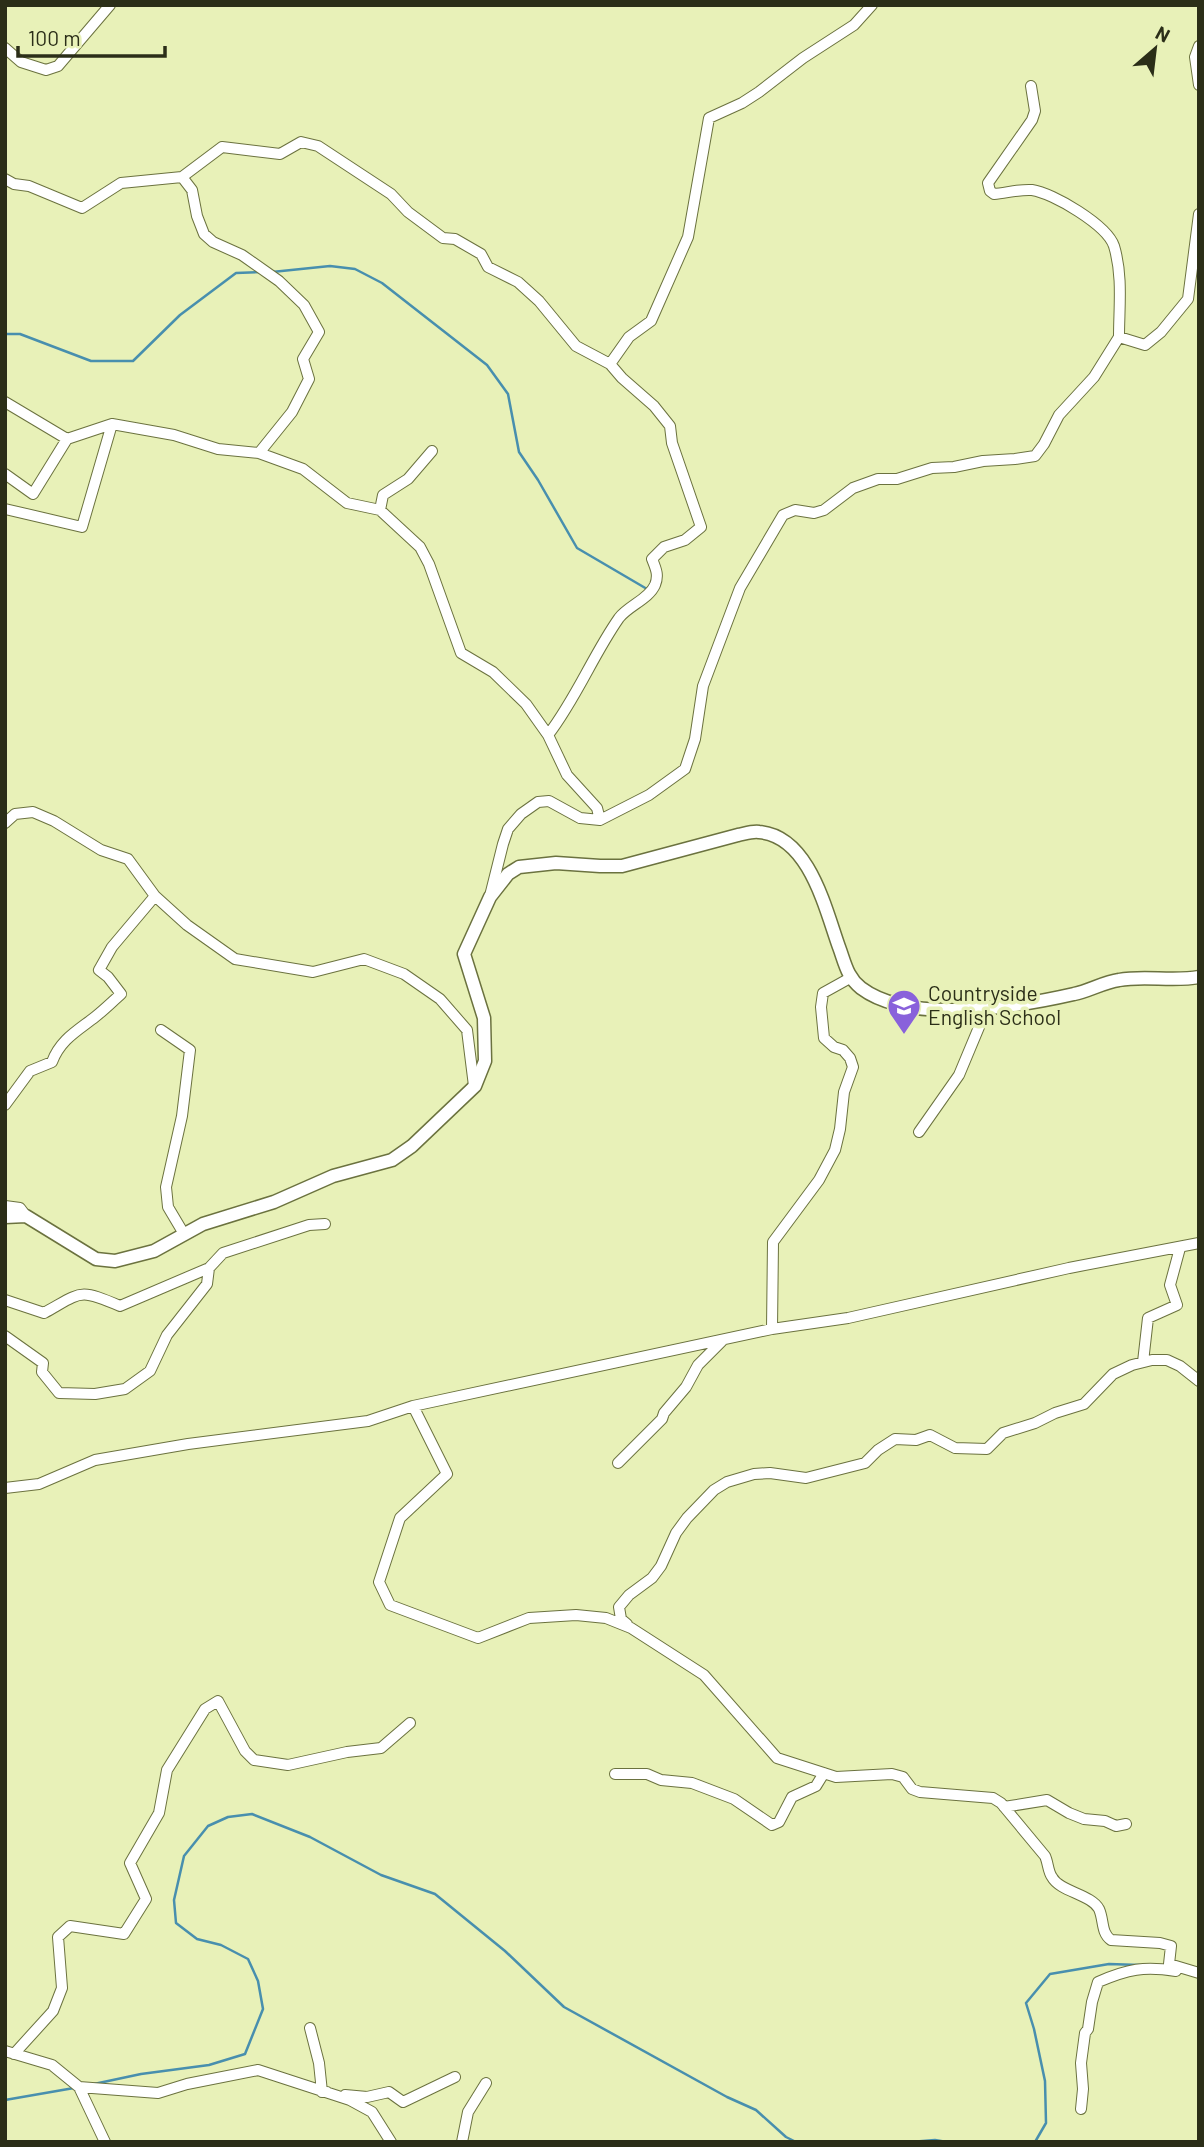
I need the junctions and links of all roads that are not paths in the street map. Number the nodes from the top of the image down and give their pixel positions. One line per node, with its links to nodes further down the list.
1 (110, 5): 4 (street)
2 (872, 5): 12 (street)
3 (1199, 46): 5 (street)
4 (5, 48)
5 (1199, 85)
6 (1031, 86): 11 (street)
7 (183, 177): 8 (street); 12 (street); 17 (street)
8 (5, 179)
9 (1199, 214): 10 (street)
10 (1195, 276): 11 (street)
11 (1119, 337): 22 (street)
12 (610, 363): 21 (street)
13 (5, 402): 15 (street)
14 (112, 424): 15 (street); 17 (street); 19 (street)
15 (67, 439): 18 (street)
16 (432, 451): 20 (street)
17 (259, 453): 20 (street)
18 (5, 474)
19 (5, 509)
20 (380, 510): 21 (street)
21 (548, 735): 22 (street)
22 (600, 820): 25 (street)
23 (5, 823): 24 (street)
24 (155, 896): 30 (street); 31 (street)
25 (490, 897): 27 (main road); 30 (main road)
26 (1199, 977): 28 (main road)
27 (850, 978): 28 (main road); 42 (street)
28 (987, 1008): 32 (street)
29 (161, 1030): 37 (street)
30 (474, 1087): 37 (main road)
31 (5, 1105)
32 (919, 1132)
33 (5, 1206): 34 (street)
34 (26, 1216): 35 (main road); 37 (main road)
35 (5, 1217)
36 (325, 1224): 40 (street)
37 (184, 1234)
38 (1199, 1243): 39 (street)
39 (1180, 1248): 42 (street); 45 (street)
40 (209, 1268): 41 (street); 43 (street)
41 (5, 1300)
42 (772, 1328): 44 (street)
43 (5, 1336)
44 (725, 1339): 47 (street); 48 (street)
45 (1143, 1362): 46 (street); 50 (street)
46 (1199, 1381)
47 (413, 1406): 49 (street); 50 (street)
48 (618, 1463)
49 (5, 1488)
50 (631, 1628): 52 (street)
51 (410, 1723): 58 (street)
52 (824, 1773): 53 (street); 54 (street)
53 (615, 1774)
54 (1004, 1807): 55 (street); 56 (street)
55 (1126, 1824)
56 (1199, 1973): 63 (street)
57 (310, 2028): 62 (street)
58 (10, 2052): 61 (street)
59 (455, 2077): 62 (street)
60 (486, 2083): 66 (street)
61 (79, 2087): 62 (street); 64 (street)
62 (322, 2092): 65 (street)
63 (1081, 2109)
64 (104, 2142)
65 (391, 2142)
66 (462, 2142)

